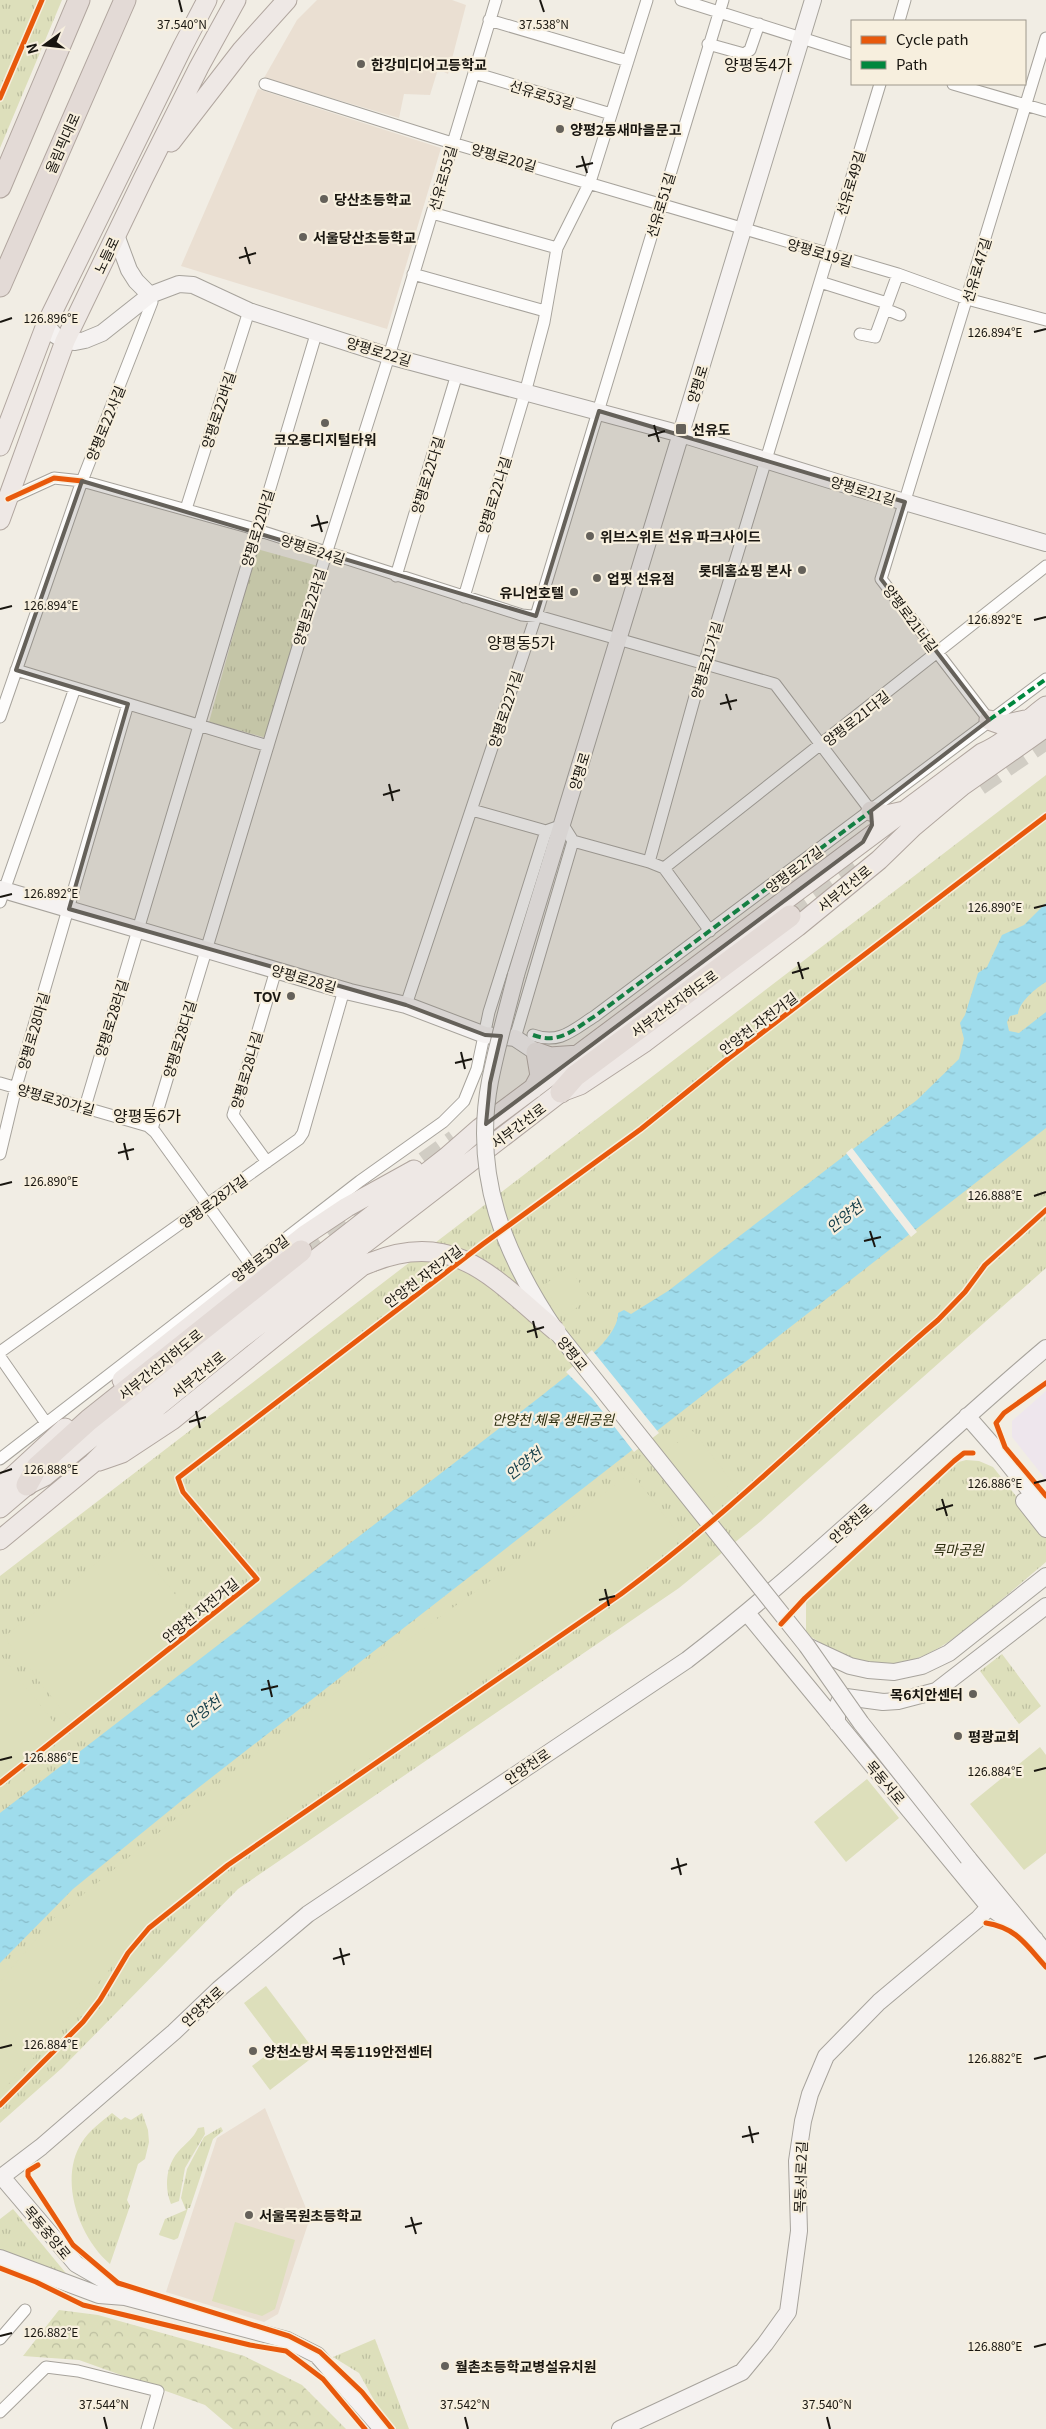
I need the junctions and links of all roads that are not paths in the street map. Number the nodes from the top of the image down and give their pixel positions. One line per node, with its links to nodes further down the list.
1 (79, 0): 34 (highway)
2 (125, 0): 44 (highway, 올림픽대로)
3 (203, 0): 20 (main road)
4 (207, 0): 20 (main road, 노들로)
5 (236, 0): 23 (main road, 노들로)
6 (250, 0): 23 (main road)
7 (287, 0): 32 (main road)
8 (496, 0): 14 (street, 선유로55길)
9 (648, 0): 22 (street)
10 (683, 0): 13 (street)
11 (813, 0): 17 (main road, 양평로)
12 (905, 0): 15 (street)
13 (721, 5): 16 (street); 19 (street, 선유로51길)
14 (490, 20): 22 (street); 24 (street, 선유로55길)
15 (899, 20)
16 (759, 24): 17 (street); 19 (street)
17 (802, 38): 21 (street); 37 (main road, 양평로)
18 (1046, 38): 28 (street, 선유로47길)
19 (708, 44): 35 (street, 선유로51길)
20 (183, 46): 52 (main road, 노들로)
21 (851, 54)
22 (628, 61): 30 (street)
23 (199, 67): 32 (main road, 노들로)
24 (474, 73): 30 (street, 선유로53길); 31 (street, 선유로55길)
25 (265, 84): 31 (street, 양평로20길)
26 (880, 85): 40 (street, 선유로49길)
27 (956, 85): 28 (street)
28 (1026, 105): 29 (street); 46 (street, 선유로47길)
29 (1046, 111)
30 (611, 114): 33 (street)
31 (452, 143): 33 (street, 양평로20길); 36 (street, 선유로55길)
32 (143, 179): 38 (main road, 노들로)
33 (590, 182): 35 (street, 양평로20길); 39 (street)
34 (0, 188)
35 (660, 204): 37 (street, 양평로20길); 59 (street, 선유로51길)
36 (432, 213): 39 (street); 41 (street, 선유로55길)
37 (743, 230): 40 (street, 양평로19길); 60 (main road, 양평로)
38 (116, 235): 45 (main road); 55 (main road, 노들로)
39 (557, 248): 49 (street)
40 (828, 254): 42 (street, 양평로19길); 43 (street, 선유로49길)
41 (413, 274): 49 (street); 56 (street, 선유로55길)
42 (898, 274): 46 (street, 양평로19길); 47 (street)
43 (820, 282): 47 (street); 62 (street, 선유로49길)
44 (0, 286)
45 (150, 294): 48 (main road, 양평로22길); 55 (main road); 63 (street, 양평로22사길)
46 (967, 299): 51 (street, 양평로19길); 65 (street, 선유로47길)
47 (886, 306): 50 (street); 54 (street)
48 (249, 311): 53 (main road, 양평로22길); 66 (street, 양평로22바길)
49 (545, 311): 58 (street)
50 (900, 314)
51 (1046, 320)
52 (46, 325): 55 (main road); 61 (main road, 노들로)
53 (317, 331): 56 (main road, 양평로22길); 68 (street, 양평로22마길)
54 (860, 334)
55 (66, 341): 64 (main road, 노들로)
56 (389, 356): 57 (main road, 양평로22길); 70 (street, 양평로22라길)
57 (457, 374): 58 (main road, 양평로22길); 72 (street, 양평로22다길)
58 (525, 393): 59 (main road, 양평로22길); 73 (street, 양평로22나길)
59 (599, 411): 60 (main road, 양평로22길); 74 (street, 양평로22가길)
60 (681, 434): 62 (main road, 양평로21길); 75 (main road, 양평로)
61 (0, 446)
62 (766, 460): 65 (main road, 양평로21길); 77 (street, 양평로21가길)
63 (82, 480): 64 (street, 양평로24길); 66 (street, 양평로24길); 78 (street, 양평로22사길)
64 (8, 499): 67 (main road, 노들로)
65 (905, 502): 69 (main road, 양평로21길); 76 (street, 양평로21나길)
66 (186, 509): 68 (street, 양평로24길)
67 (0, 520)
68 (256, 531): 70 (street, 양평로24길); 86 (street, 양평로22마길)
69 (1046, 543)
70 (326, 554): 72 (street, 양평로24길); 89 (street, 양평로22라길)
71 (1046, 566): 76 (street, 양평로21다길)
72 (396, 576): 73 (street, 양평로24길)
73 (464, 597): 74 (street, 양평로24길)
74 (536, 616): 75 (street, 양평로24길); 91 (street, 양평로22가길)
75 (619, 639): 77 (street, 양평로24길); 94 (main road, 양평로)
76 (937, 653): 84 (street, 양평로21나길); 88 (street, 양평로21다길)
77 (704, 664): 88 (street, 양평로24길); 98 (street, 양평로21가길)
78 (16, 670): 80 (street); 83 (street, 양평로22사길)
79 (1046, 679): 84 (street, 양평로27길)
80 (75, 688): 81 (street); 100 (street, 양평로28길)
81 (128, 704): 86 (street); 101 (street)
82 (1046, 706): 85 (main road, 서부간선로)
83 (0, 717)
84 (989, 720): 85 (main road); 90 (main road); 92 (street, 양평로27길)
85 (1026, 720): 90 (main road, 서부간선로)
86 (199, 725): 89 (street); 103 (street, 양평로22마길)
87 (1046, 727): 117 (main road, 서부간선로)
88 (821, 745): 92 (street, 양평로24길); 99 (street, 양평로21다길)
89 (268, 746): 105 (street, 양평로22라길)
90 (982, 753): 93 (main road, 서부간선로)
91 (472, 810): 95 (street); 109 (street, 양평로22가길)
92 (871, 811): 93 (main road); 97 (main road); 104 (street, 양평로27길)
93 (906, 811): 97 (main road, 서부간선로)
94 (563, 825): 95 (street); 96 (street); 107 (main road, 양평로)
95 (546, 831): 110 (street)
96 (573, 841): 98 (street); 111 (street)
97 (863, 842): 113 (main road, 서부간선로)
98 (649, 862): 99 (street)
99 (664, 868): 104 (street)
100 (1, 893): 101 (main road, 양평로28길)
101 (69, 909): 103 (main road, 양평로28길); 115 (street, 양평로28마길)
102 (790, 916): 117 (highway, 서부간선지하도로)
103 (138, 929): 105 (main road, 양평로28길); 118 (street, 양평로28라길)
104 (710, 931): 112 (street, 양평로27길)
105 (206, 950): 106 (main road, 양평로28길); 119 (street, 양평로28다길)
106 (276, 970): 108 (main road, 양평로28길); 122 (street, 양평로28나길)
107 (516, 975): 126 (main road, 양평교, bridge)
108 (344, 990): 109 (main road, 양평로28길); 122 (street, 양평로28가길)
109 (406, 1005): 110 (main road, 양평로28길)
110 (485, 1035): 111 (main road, 양평로28길); 125 (street, 양평로30길)
111 (515, 1038): 112 (main road, 양평로28길)
112 (535, 1044): 113 (main road); 116 (main road)
113 (579, 1055): 116 (main road, 서부간선로)
114 (0, 1083): 115 (street, 양평로30가길)
115 (16, 1087): 118 (street, 양평로30가길); 121 (street, 양평로28마길)
116 (533, 1089): 120 (main road, 서부간선로)
117 (561, 1092): 134 (main road, 서부간선로)
118 (85, 1107): 119 (street, 양평로30가길)
119 (152, 1129): 123 (street)
120 (462, 1142): 135 (main road, 서부간선로); 135 (main road)
121 (0, 1154)
122 (267, 1162): 123 (street, 양평로28가길)
123 (208, 1205): 125 (street); 128 (street, 양평로28가길)
124 (301, 1251): 135 (highway, 서부간선지하도로)
125 (251, 1265): 131 (street, 양평로30길)
126 (556, 1331): 134 (main road, bridge); 144 (main road, 양평교, bridge)
127 (1046, 1348): 130 (main road, 안양천로)
128 (0, 1352)
129 (0, 1357): 131 (street)
130 (967, 1416): 132 (main road); 143 (main road, 안양천로)
131 (46, 1423): 133 (street, 양평로30길)
132 (987, 1441): 138 (main road); 139 (main road)
133 (0, 1459)
134 (93, 1463): 140 (main road, 서부간선로)
135 (27, 1475): 136 (main road); 137 (main road, 서부간선로)
136 (0, 1488)
137 (0, 1508)
138 (1046, 1511)
139 (1046, 1529)
140 (0, 1540)
141 (1046, 1576): 144 (main road)
142 (1046, 1606): 145 (main road)
143 (747, 1613): 145 (main road, 목동서로); 149 (main road, 안양천로)
144 (806, 1646): 147 (main road, 목동서로, bridge)
145 (837, 1723): 146 (main road, 목동서로)
146 (989, 1907): 147 (main road, 목동서로); 157 (main road, 목동서로2길)
147 (1035, 1939): 148 (main road, 목동서로)
148 (1046, 1953)
149 (1, 2179): 151 (main road, 목동중앙로)
150 (0, 2258): 151 (main road)
151 (125, 2297): 156 (main road, 목동중앙로)
152 (25, 2310): 153 (street)
153 (0, 2339)
154 (0, 2412): 155 (street)
155 (147, 2429)
156 (382, 2429)
157 (620, 2429)

